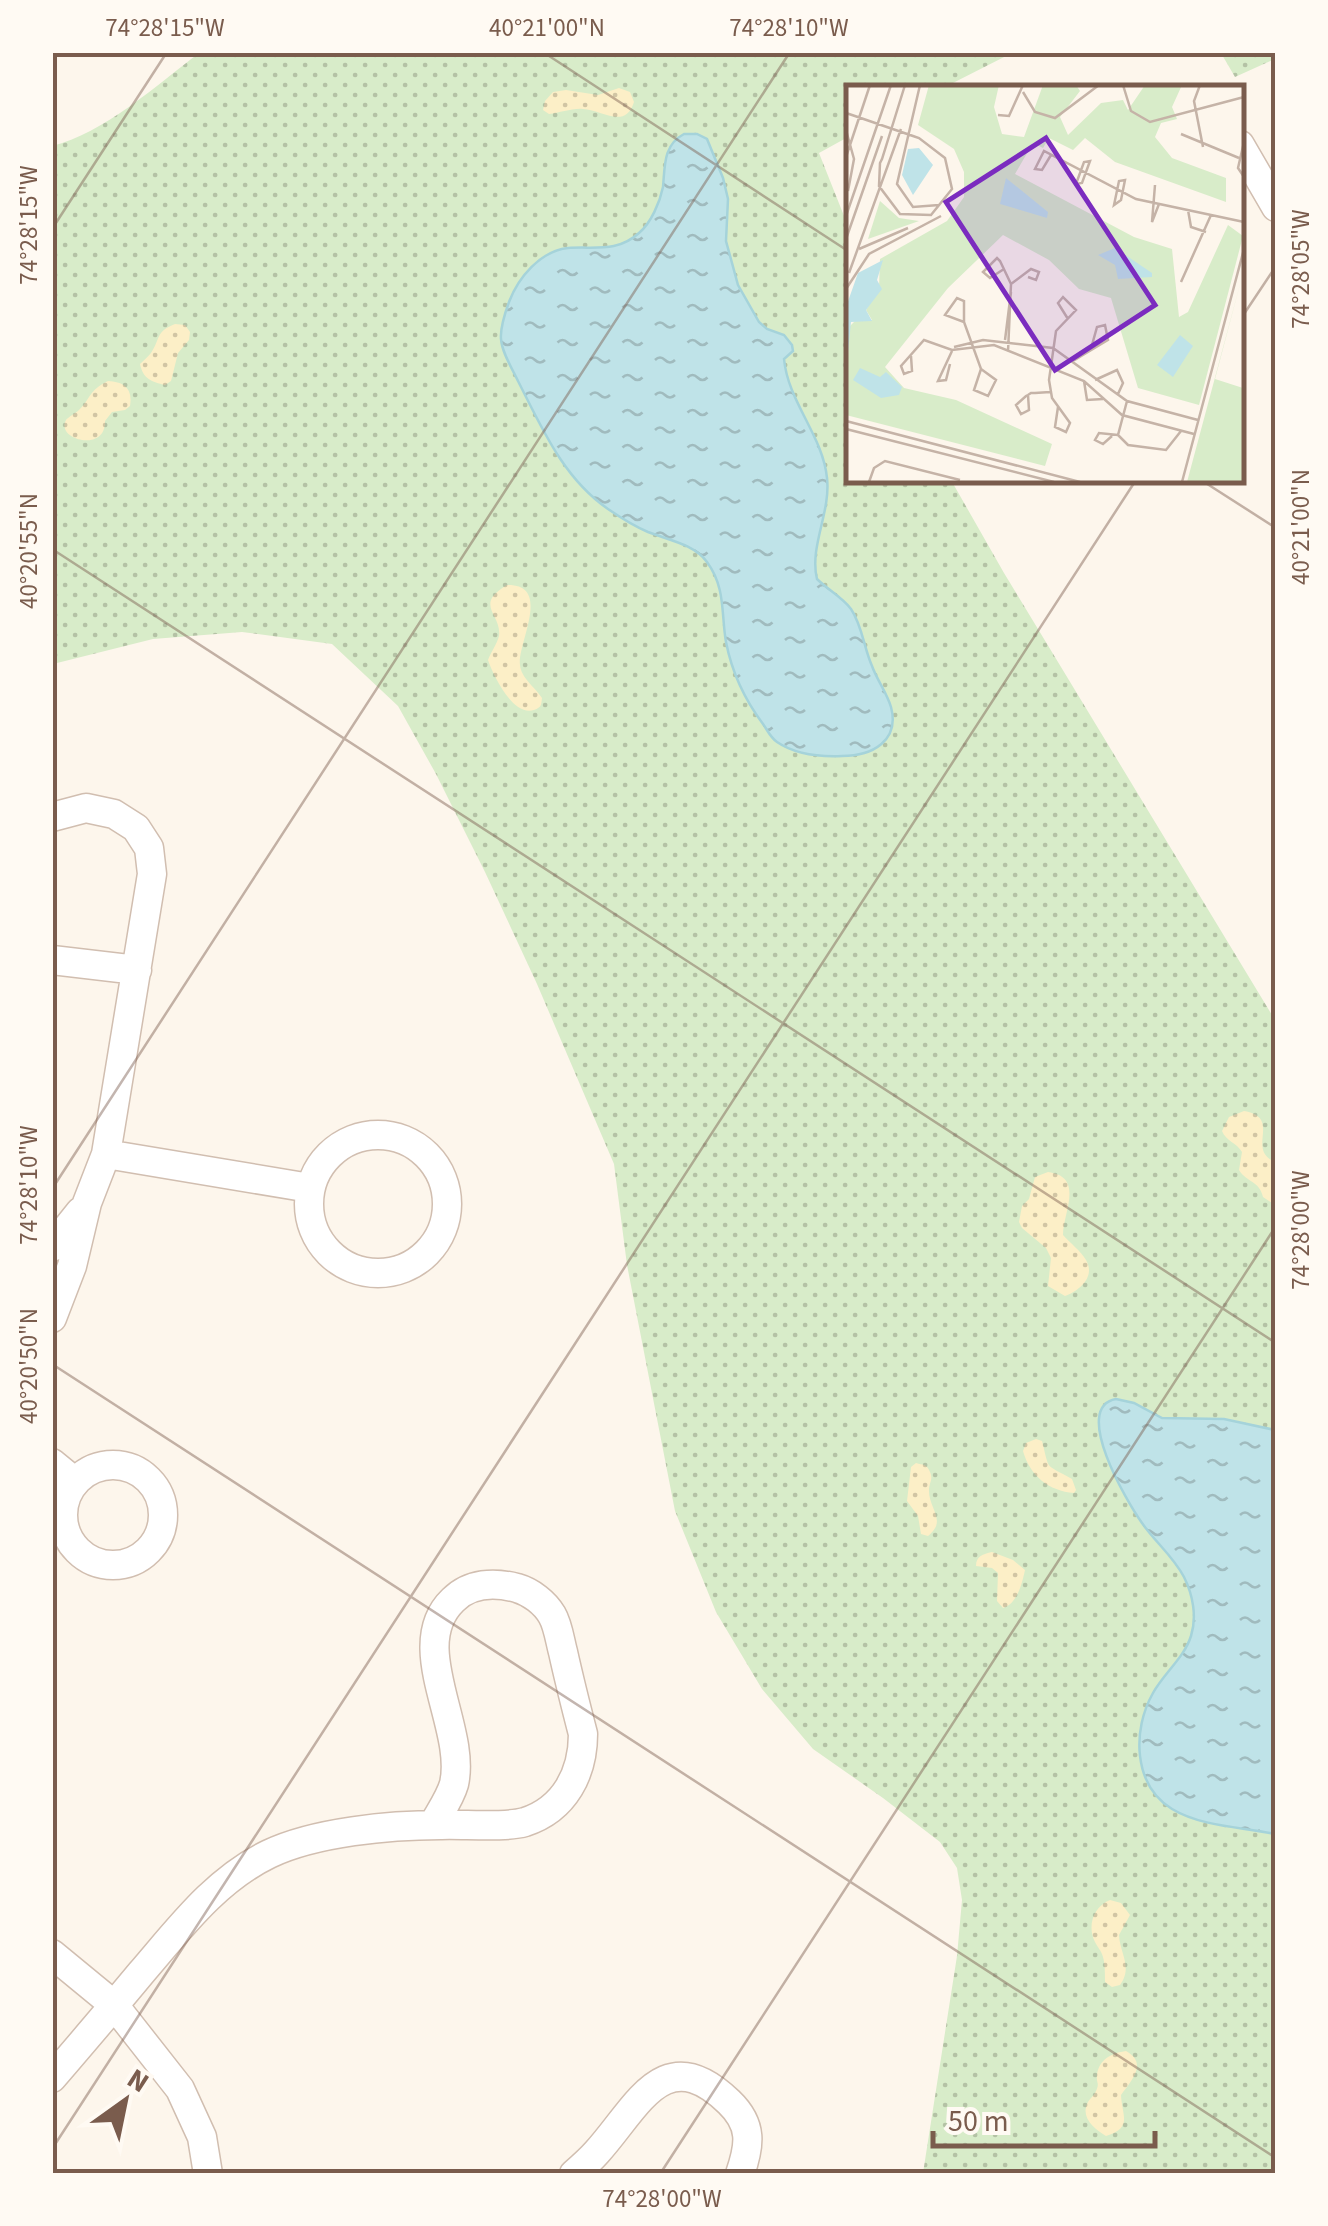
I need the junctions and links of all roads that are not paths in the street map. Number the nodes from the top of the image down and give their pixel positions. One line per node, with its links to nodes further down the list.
1 (1243, 150): 2 (street)
2 (1271, 199): 3 (street)
3 (1243, 204)
4 (52, 817): 6 (street)
5 (52, 960): 6 (street)
6 (136, 970): 7 (street)
7 (106, 1154): 8 (street); 9 (street)
8 (310, 1188): 8 (street)
9 (88, 1203): 10 (street); 11 (street)
10 (52, 1247)
11 (52, 1318)
12 (433, 1825): 12 (street); 14 (street)
13 (52, 1954): 14 (street)
14 (114, 2005): 15 (street); 16 (street)
15 (52, 2078)
16 (208, 2174)
17 (574, 2174): 18 (street)
18 (740, 2174)

